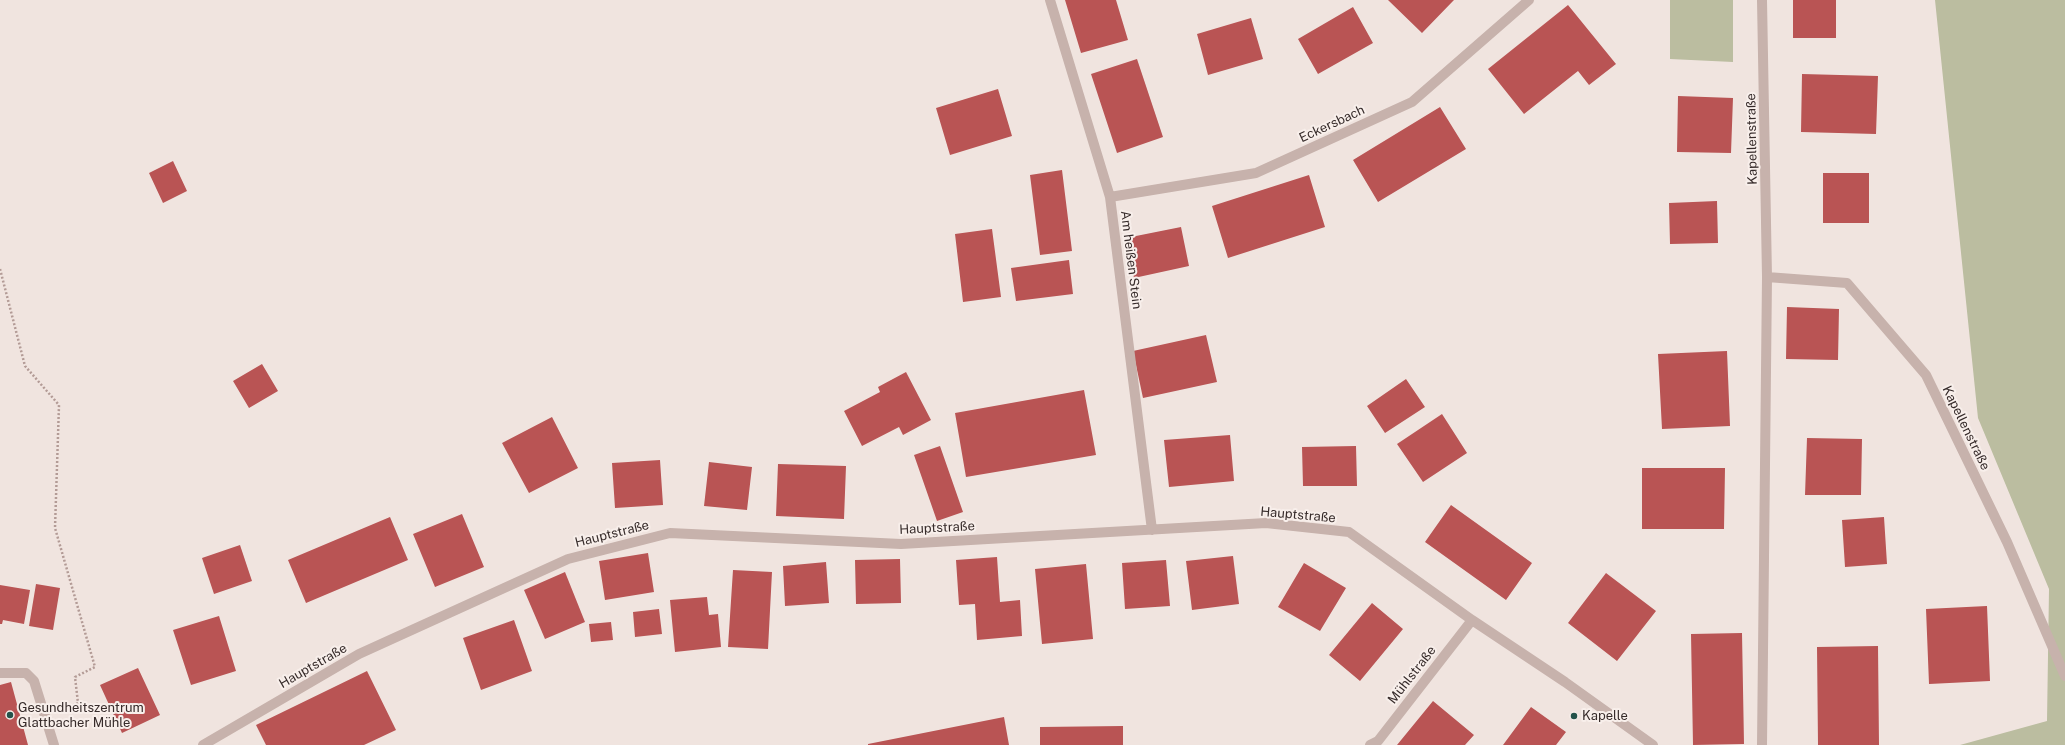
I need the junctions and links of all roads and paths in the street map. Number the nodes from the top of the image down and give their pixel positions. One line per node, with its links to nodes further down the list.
1 (1050, 0): 4 (street, Am heißen Stein)
2 (1529, 0): 4 (street, Eckersbach)
3 (1762, 0): 6 (street, Kapellenstraße)
4 (1110, 197): 7 (street, Am heißen Stein)
5 (0, 268): 11 (path)
6 (1768, 277): 10 (street, Kapellenstraße); 16 (street, Kapellenstraße)
7 (1152, 530): 8 (street, Hauptstraße); 13 (street, Hauptstraße)
8 (1472, 620): 14 (street, Mühlstraße); 15 (street, Hauptstraße)
9 (0, 673): 12 (street)
10 (2065, 676)
11 (78, 703)
12 (54, 745)
13 (203, 745)
14 (1370, 745)
15 (1653, 745)
16 (1762, 745)

